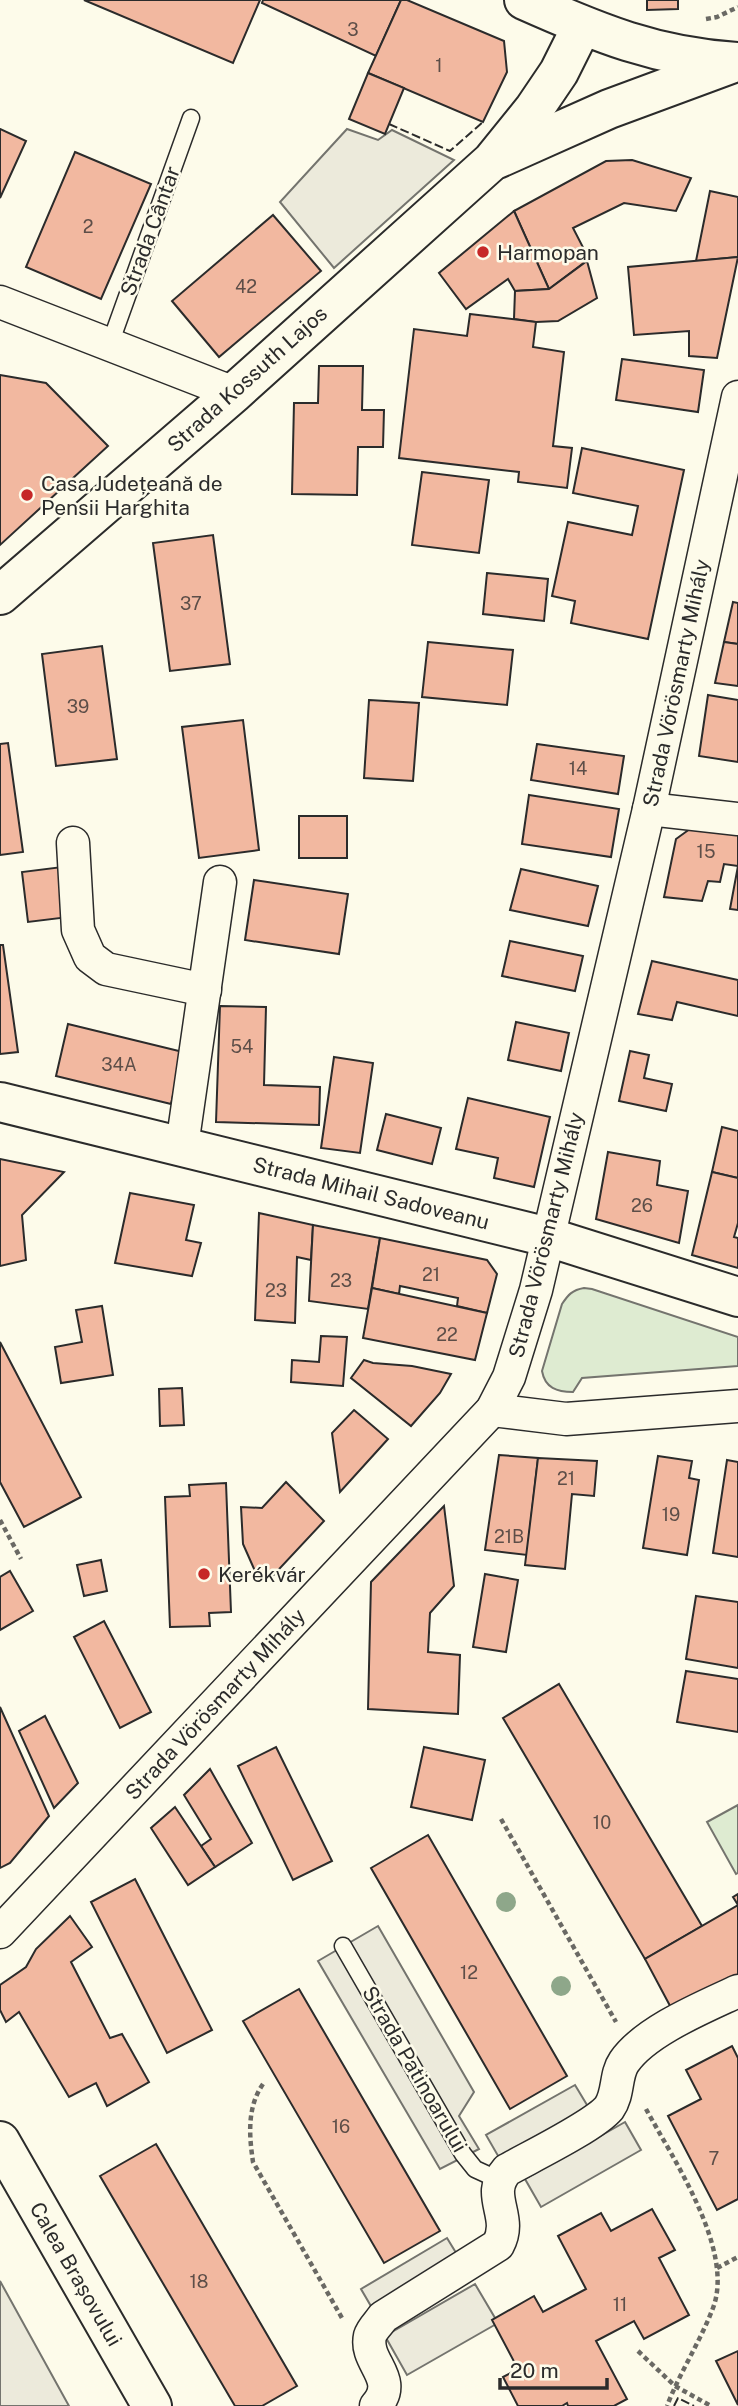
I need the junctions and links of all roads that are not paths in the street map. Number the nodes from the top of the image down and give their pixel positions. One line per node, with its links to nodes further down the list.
1 (524, 0): 2 (street)
2 (582, 26): 3 (street, Strada Kossuth Lajos); 5 (street, Strada Kossuth Lajos)
3 (737, 62): 5 (street, Strada Kossuth Lajos)
4 (191, 118): 7 (lane, Strada Cântar)
5 (492, 161): 8 (street, Strada Kossuth Lajos)
6 (0, 302): 7 (street)
7 (110, 344): 8 (street)
8 (234, 393): 10 (street, Strada Kossuth Lajos)
9 (738, 397): 11 (street, Strada Vörösmarty Mihály)
10 (0, 594)
11 (649, 809): 12 (street); 18 (street, Strada Vörösmarty Mihály)
12 (738, 819)
13 (73, 843): 15 (street)
14 (220, 882): 15 (street)
15 (205, 990): 17 (street)
16 (0, 1102): 17 (street, Strada Mihail Sadoveanu)
17 (182, 1146): 18 (street, Strada Mihail Sadoveanu)
18 (548, 1237): 19 (street, Strada Mihail Sadoveanu); 21 (street, Strada Vörösmarty Mihály)
19 (738, 1297)
20 (738, 1406): 21 (street)
21 (492, 1410): 22 (street, Strada Vörösmarty Mihály)
22 (0, 1932)
23 (343, 1946): 26 (lane, Strada Patinoarului)
24 (738, 1991): 26 (street)
25 (0, 2141): 27 (street, Calea Brașovului)
26 (499, 2180): 28 (street)
27 (152, 2406)
28 (376, 2406)

